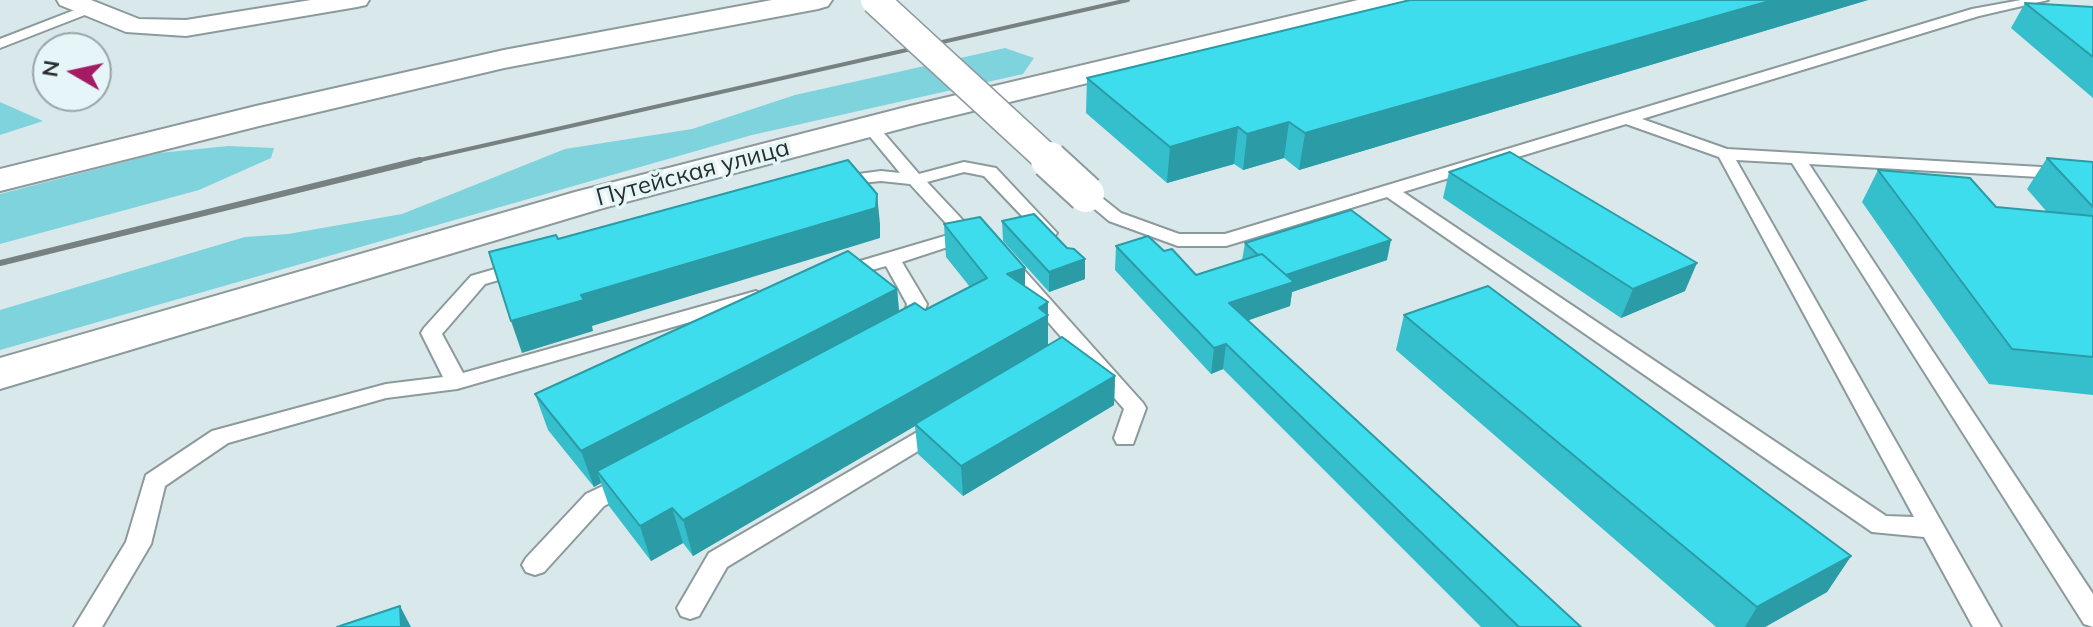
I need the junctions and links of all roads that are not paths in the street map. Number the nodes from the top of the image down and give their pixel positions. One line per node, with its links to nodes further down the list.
1 (357, 0): 6 (street)
2 (818, 0): 13 (main road)
3 (875, 0): 17 (street, bridge)
4 (1394, 0): 9 (main road, Путейская улица)
5 (2042, 0): 8 (lane)
6 (80, 4): 7 (lane)
7 (0, 44)
8 (1625, 118): 10 (lane); 16 (lane)
9 (870, 127): 14 (lane); 27 (main road, Путейская улица)
10 (1725, 154): 11 (lane); 32 (lane)
11 (1797, 158): 12 (lane); 35 (lane)
12 (2093, 175)
13 (0, 180)
14 (915, 180): 15 (lane); 18 (lane); 19 (lane)
15 (819, 187)
16 (1388, 189): 17 (lane); 32 (lane)
17 (1086, 194)
18 (967, 235): 20 (lane); 25 (lane)
19 (1065, 251)
20 (891, 259): 22 (lane); 24 (lane)
21 (537, 263): 28 (lane)
22 (816, 280)
23 (772, 293): 28 (lane)
24 (899, 335)
25 (1078, 343): 26 (lane); 30 (lane)
26 (1052, 359)
27 (0, 374)
28 (457, 382): 36 (lane)
29 (958, 416): 34 (lane)
30 (1125, 438)
31 (650, 470): 33 (lane)
32 (1933, 528): 37 (lane)
33 (535, 565)
34 (690, 608)
35 (2093, 616)
36 (88, 627)
37 (1987, 627)

